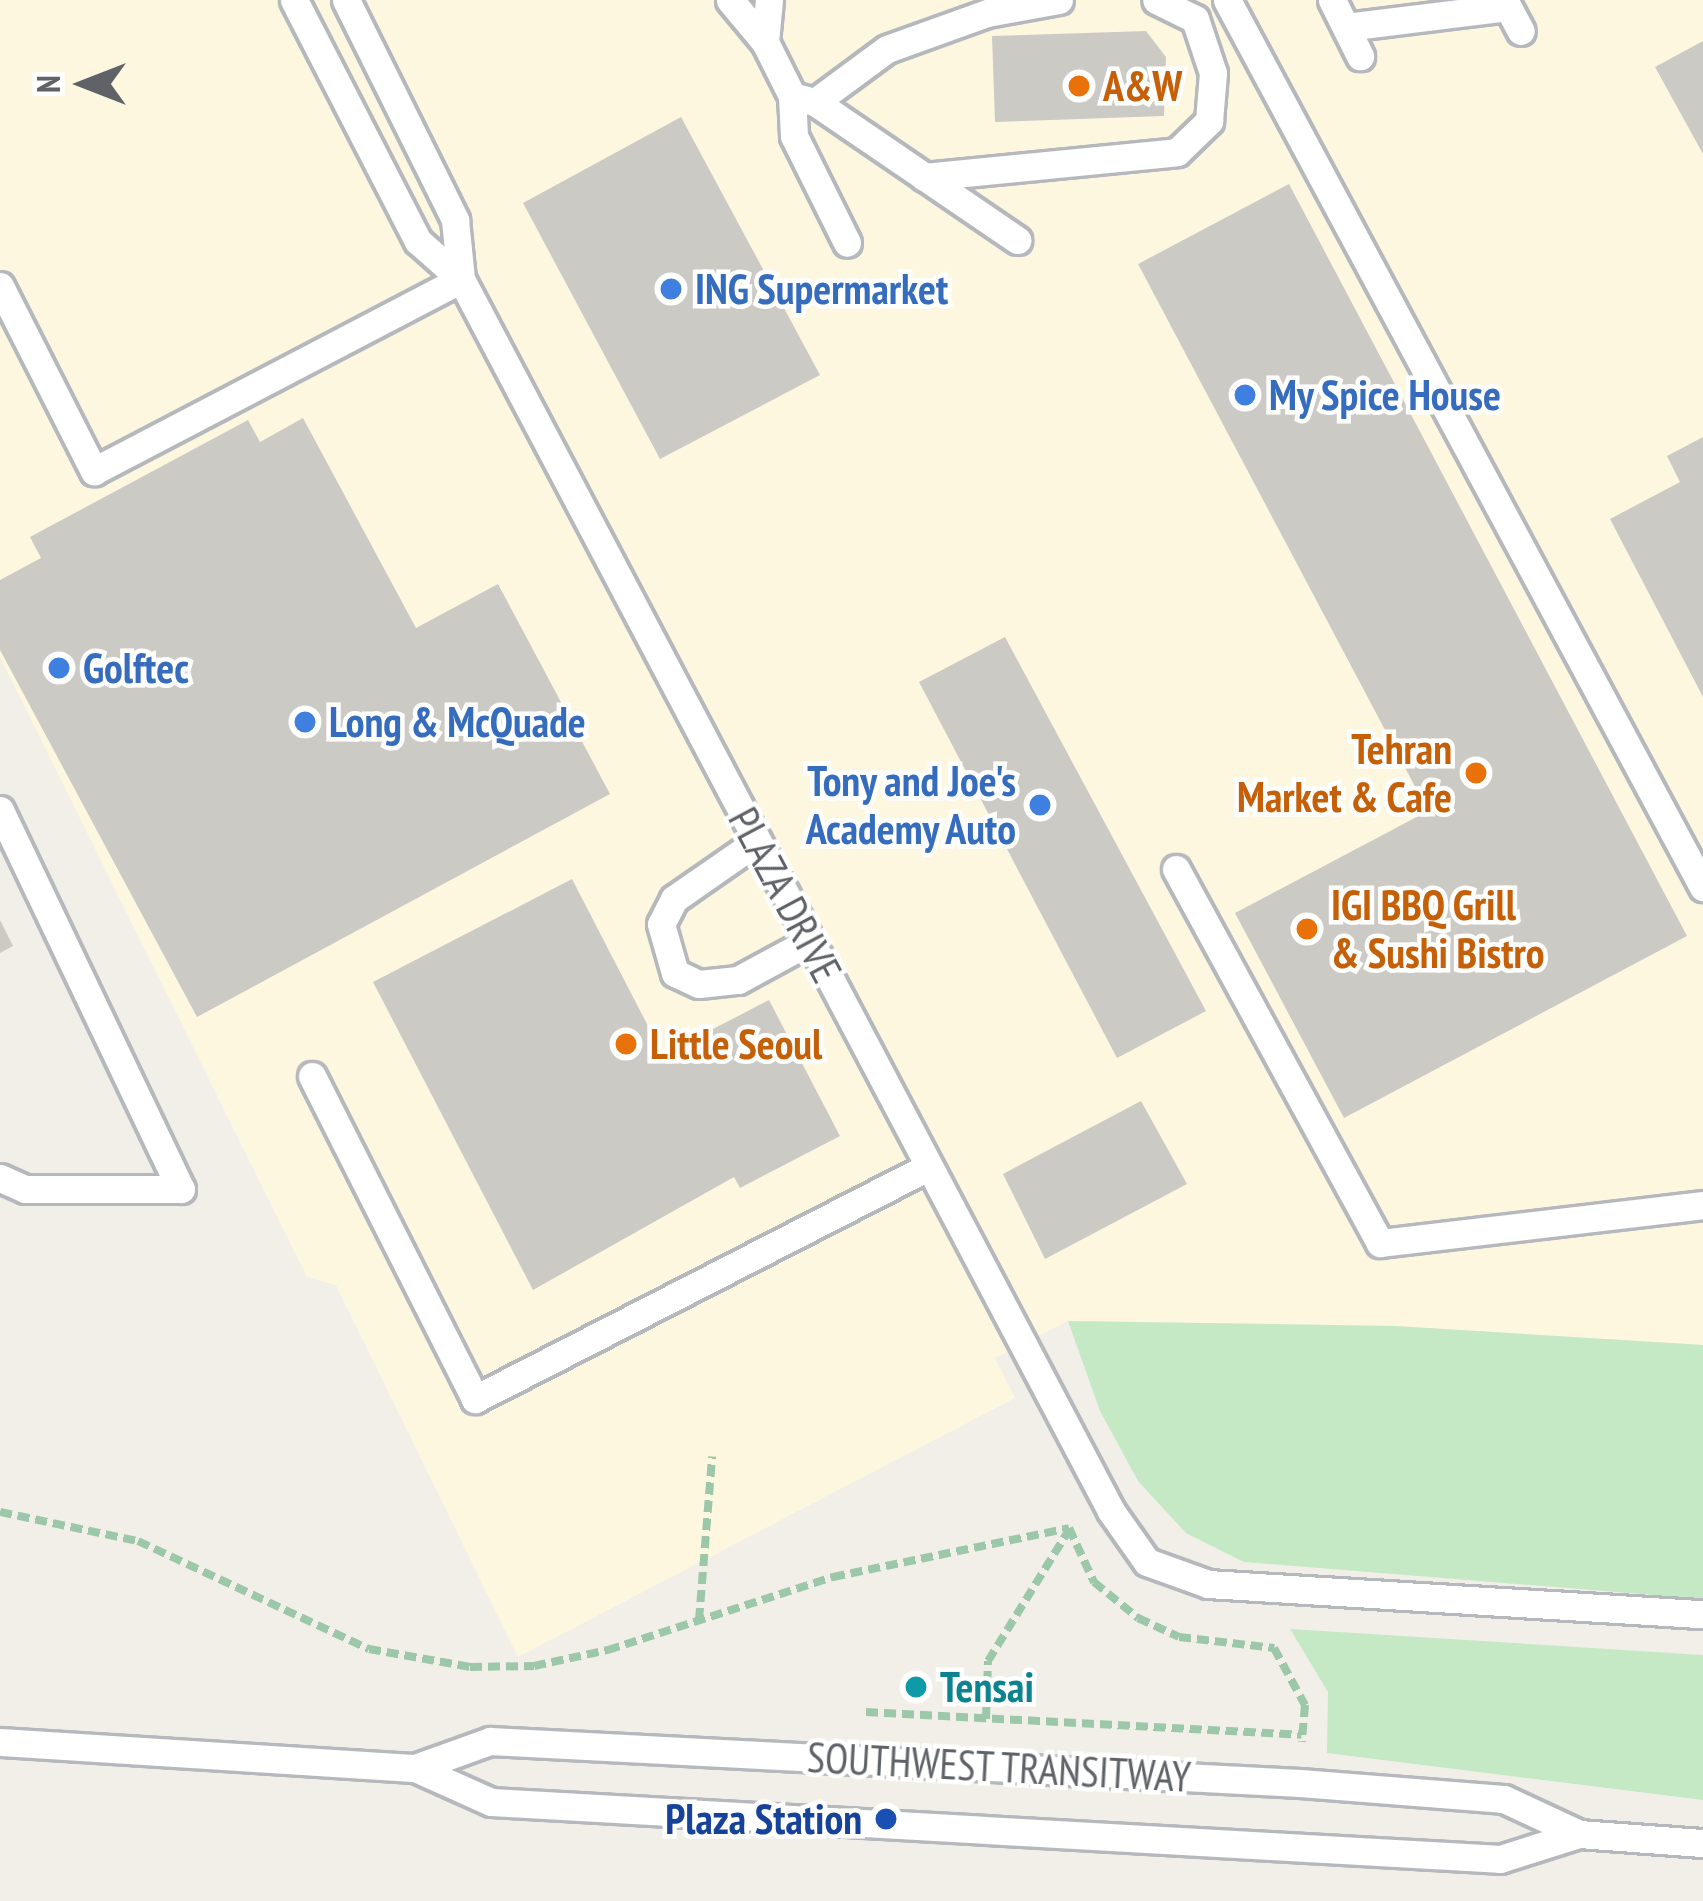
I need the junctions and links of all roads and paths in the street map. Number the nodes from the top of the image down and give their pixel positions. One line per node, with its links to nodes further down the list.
1 (294, 0): 17 (lane, PLAZA DRIVE)
2 (346, 0): 17 (lane, PLAZA DRIVE)
3 (730, 0): 11 (lane)
4 (769, 0): 11 (lane)
5 (1059, 0): 13 (lane)
6 (1156, 0): 14 (lane)
7 (1227, 0): 22 (lane)
8 (1332, 0): 10 (lane)
9 (1512, 12): 10 (lane)
10 (1346, 27): 12 (lane)
11 (765, 42): 13 (lane)
12 (1360, 56)
13 (804, 99): 14 (lane); 16 (lane)
14 (924, 177): 15 (lane)
15 (1017, 240)
16 (847, 243)
17 (461, 279): 18 (lane); 20 (lane, PLAZA DRIVE)
18 (0, 286)
19 (0, 811): 26 (lane)
20 (756, 842): 23 (lane, PLAZA DRIVE); 23 (lane)
21 (1176, 869): 27 (lane)
22 (1703, 887)
23 (810, 941): 25 (lane, PLAZA DRIVE)
24 (312, 1076): 25 (lane)
25 (928, 1167): 31 (lane, PLAZA DRIVE)
26 (0, 1178)
27 (1703, 1204)
28 (712, 1457): 32 (path)
29 (0, 1512): 32 (path)
30 (1069, 1528): 32 (path); 34 (path); 35 (path)
31 (1703, 1614)
32 (699, 1620)
33 (866, 1712): 34 (path)
34 (986, 1719): 35 (path)
35 (1302, 1735): 38 (path)
36 (0, 1742): 37 (lane, SOUTHWEST TRANSITWAY)
37 (415, 1768): 38 (lane, SOUTHWEST TRANSITWAY); 39 (lane, SOUTHWEST TRANSITWAY)
38 (1300, 1784): 39 (lane, SOUTHWEST TRANSITWAY)
39 (1579, 1834): 40 (lane, SOUTHWEST TRANSITWAY)
40 (1703, 1844)

